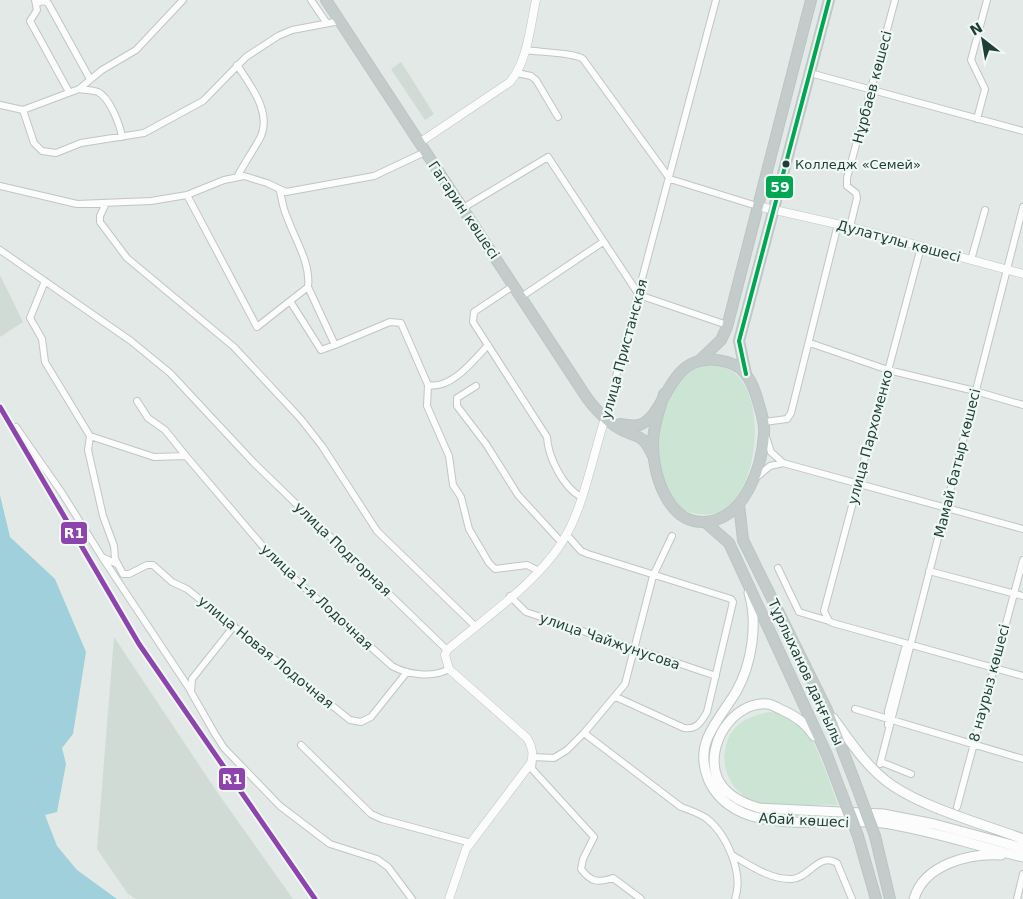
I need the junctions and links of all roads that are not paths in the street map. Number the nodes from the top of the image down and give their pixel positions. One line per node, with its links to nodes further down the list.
1 (183, 0): 17 (street)
2 (311, 0): 12 (street)
3 (326, 0): 11 (highway, Гагарин көшесі)
4 (536, 0): 13 (street)
5 (716, 0): 29 (street, улица Пристанская)
6 (811, 0): 34 (highway)
7 (830, 0): 16 (highway)
8 (895, 0): 19 (street, Нұрбаев көшесі)
9 (987, 0): 24 (street)
10 (36, 1): 17 (street); 20 (street)
11 (340, 21): 12 (street); 27 (highway, Гагарин көшесі)
12 (326, 22): 14 (street)
13 (525, 50): 15 (street); 29 (street)
14 (237, 65): 26 (street); 28 (street)
15 (517, 73): 23 (street); 27 (street)
16 (810, 73): 19 (street); 37 (highway)
17 (90, 79): 18 (street)
18 (79, 89): 20 (street); 26 (street)
19 (872, 89): 24 (street); 40 (street, Нұрбаев көшесі)
20 (69, 92): 22 (street)
21 (0, 105): 22 (street)
22 (23, 110): 26 (street)
23 (558, 117)
24 (977, 119): 25 (street)
25 (1023, 131)
26 (122, 137)
27 (422, 148): 31 (street); 36 (highway, Гагарин көшесі)
28 (237, 177): 31 (street); 32 (street)
29 (670, 179): 34 (street); 50 (street, улица Пристанская)
30 (0, 186): 33 (street)
31 (280, 191): 49 (street)
32 (186, 195): 33 (street); 52 (street)
33 (106, 203): 97 (street)
34 (757, 206): 37 (street, Дулатұлы көшесі); 53 (highway)
35 (1023, 207): 45 (street, Мамай батыр көшесі)
36 (463, 208): 41 (street); 48 (highway, Гагарин көшесі)
37 (774, 209): 39 (street, Дулатұлы көшесі); 59 (highway)
38 (985, 210): 44 (street)
39 (838, 224): 40 (street, Дулатұлы көшесі); 54 (street)
40 (850, 227): 42 (street, Дулатұлы көшесі)
41 (603, 242): 50 (street); 51 (street)
42 (921, 247): 44 (street, Дулатұлы көшесі); 58 (street, улица Пархоменко)
43 (0, 250): 47 (street, улица Подгорная)
44 (971, 260): 45 (street, Дулатұлы көшесі)
45 (1006, 270): 46 (street, Дулатұлы көшесі); 62 (street, Мамай батыр көшесі)
46 (1023, 274)
47 (45, 281): 70 (street); 99 (street, улица Подгорная)
48 (513, 286): 51 (highway, Гагарин көшесі); 56 (street)
49 (308, 287): 52 (street); 55 (street)
50 (639, 295): 53 (street); 66 (street, улица Пристанская)
51 (521, 297): 66 (highway, Гагарин көшесі)
52 (290, 301): 55 (street)
53 (727, 325): 57 (highway)
54 (810, 343): 58 (street); 67 (street)
55 (335, 344): 60 (street)
56 (488, 345): 60 (street); 76 (street)
57 (699, 361): 59 (highway); 63 (highway)
58 (888, 370): 62 (street); 75 (street, улица Пархоменко)
59 (746, 374): 67 (highway)
60 (428, 385): 90 (street)
61 (476, 386): 83 (street)
62 (975, 390): 65 (street); 78 (street, Мамай батыр көшесі)
63 (664, 394): 66 (highway); 72 (highway)
64 (137, 401): 71 (street, улица 1-я Лодочная)
65 (1023, 405)
66 (605, 418): 72 (highway, Гагарин көшесі); 76 (street, улица Пристанская)
67 (764, 422): 69 (highway)
68 (16, 427): 84 (street)
69 (764, 434): 73 (street); 74 (highway)
70 (90, 436): 71 (street); 86 (street)
71 (186, 456): 103 (street, улица 1-я Лодочная)
72 (653, 456): 79 (highway)
73 (783, 463): 74 (street); 75 (street)
74 (751, 484): 77 (highway)
75 (858, 485): 78 (street); 95 (street, улица Пархоменко)
76 (581, 497): 81 (street, улица Пристанская)
77 (739, 504): 79 (highway); 109 (highway, Тұрлыханов даңғылы)
78 (943, 509): 80 (street); 89 (street, Мамай батыр көшесі); 98 (street, Мамай батыр көшесі)
79 (705, 522): 87 (highway, Тұрлыханов даңғылы)
80 (1023, 530)
81 (567, 535): 83 (street, улица Пристанская); 91 (street)
82 (672, 536): 91 (street)
83 (562, 543): 90 (street, улица Пристанская)
84 (102, 557): 86 (street); 106 (street)
85 (1023, 560): 92 (street, 8 наурыз көшесі)
86 (117, 564): 96 (street, улица Новая Лодочная)
87 (741, 568): 114 (highway, Тұрлыханов даңғылы); 123 (main road, Абай көшесі)
88 (778, 568): 95 (street)
89 (929, 571): 92 (street); 98 (street, Мамай батыр көшесі)
90 (539, 572): 93 (street, улица Пристанская)
91 (653, 576): 100 (street); 104 (street)
92 (1013, 593): 94 (street); 101 (street, 8 наурыз көшесі)
93 (510, 596): 97 (street, улица Пристанская); 100 (street, улица Чайжунусова)
94 (1023, 596)
95 (831, 622): 98 (street)
96 (234, 626): 103 (street, улица Новая Лодочная); 106 (street)
97 (475, 626): 99 (street, улица Пристанская)
98 (907, 646): 101 (street); 110 (street, Мамай батыр көшесі)
99 (447, 650): 102 (street)
100 (634, 650): 104 (street, улица Чайжунусова); 107 (street)
101 (994, 668): 105 (street); 113 (street, 8 наурыз көшесі)
102 (449, 669): 103 (street, улица 1-я Лодочная); 115 (street)
103 (407, 672)
104 (716, 676): 107 (street)
105 (1023, 676)
106 (191, 692): 125 (street)
107 (616, 697): 111 (street)
108 (855, 709): 110 (street)
109 (827, 710): 119 (main road); 131 (highway, Тұрлыханов даңғылы, bridge)
110 (889, 719): 113 (street); 117 (street, Мамай батыр көшесі)
111 (584, 733): 115 (street); 122 (street)
112 (301, 746): 120 (street)
113 (973, 746): 116 (street); 118 (street, 8 наурыз көшесі)
114 (827, 755): 121 (main road, Абай көшесі); 130 (highway, Тұрлыханов даңғылы, bridge)
115 (533, 757): 120 (street); 127 (street)
116 (1023, 759)
117 (910, 774)
118 (957, 807)
119 (1023, 839)
120 (470, 843): 126 (street)
121 (1023, 848)
122 (732, 855): 128 (street); 129 (street)
123 (1019, 856): 132 (main road)
124 (1023, 874): 133 (street)
125 (412, 899)
126 (449, 899)
127 (641, 899)
128 (735, 899)
129 (852, 899)
130 (876, 899)
131 (890, 899)
132 (914, 899)
133 (1017, 899)

